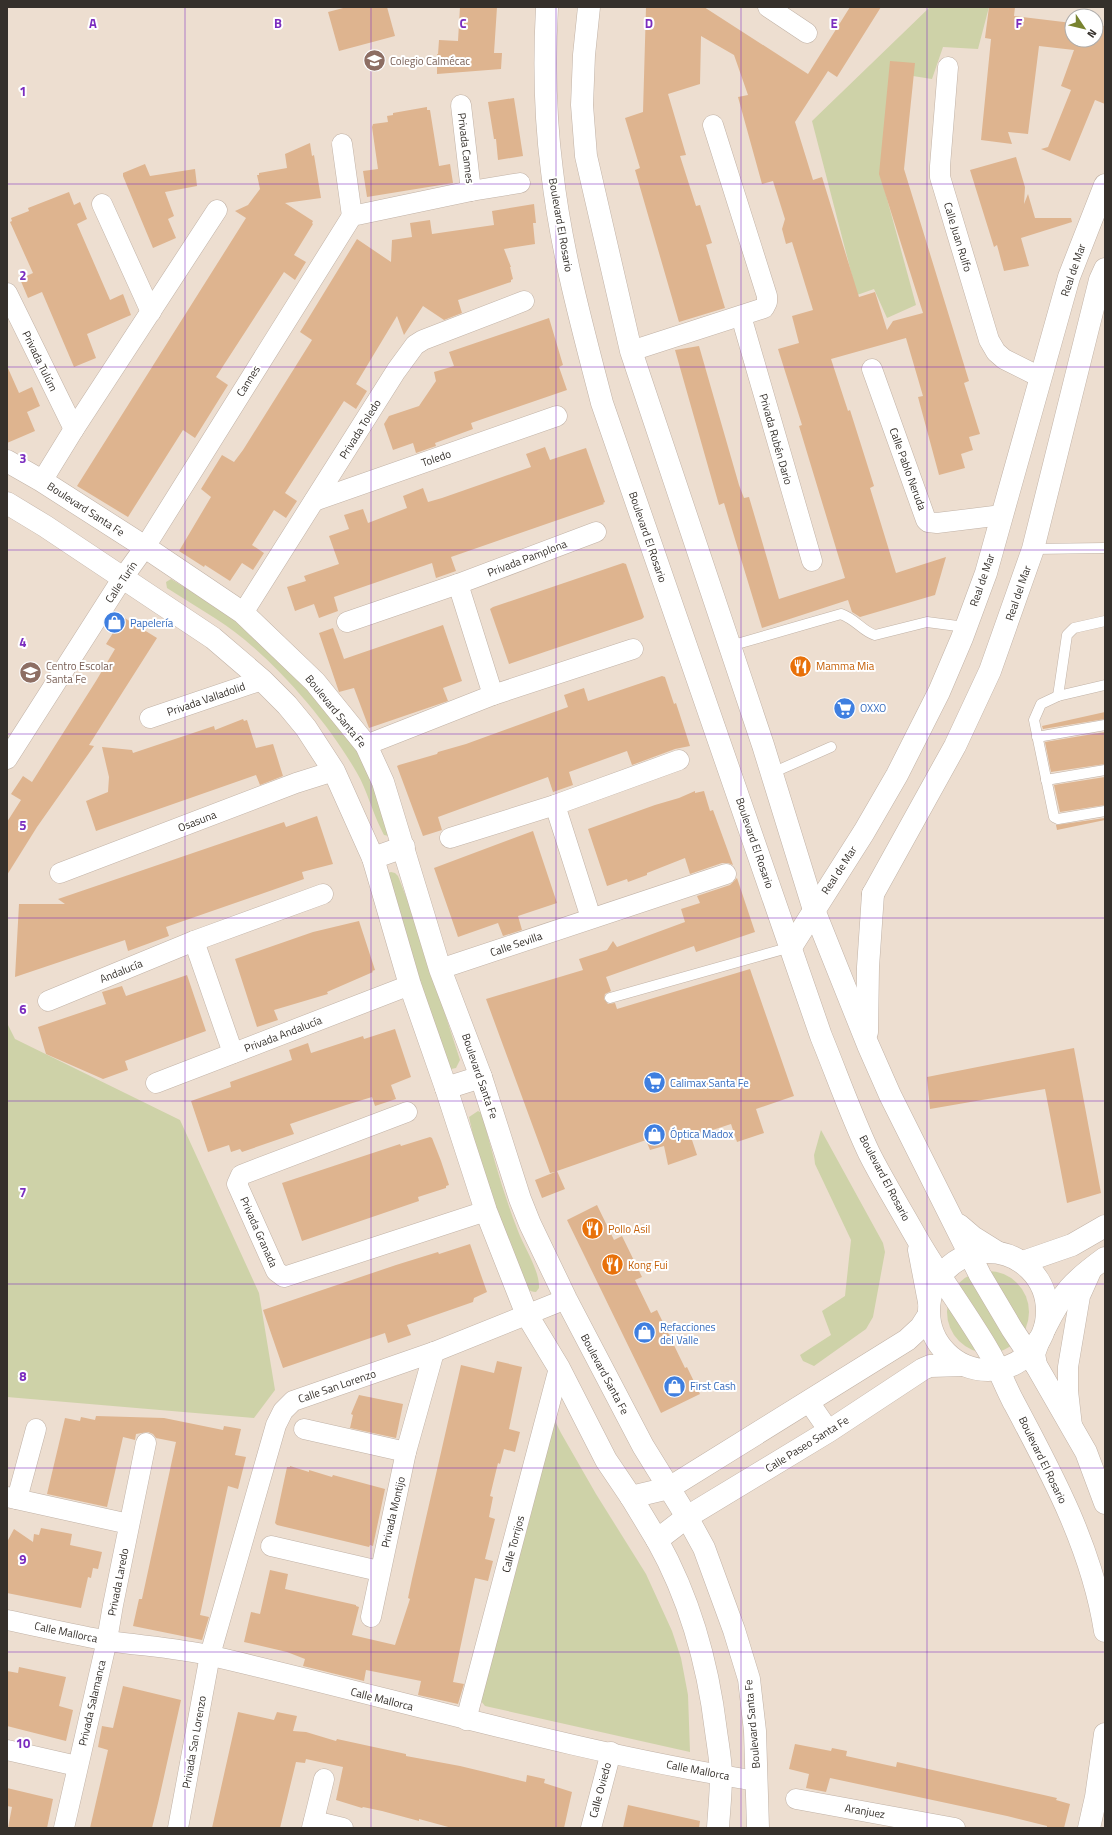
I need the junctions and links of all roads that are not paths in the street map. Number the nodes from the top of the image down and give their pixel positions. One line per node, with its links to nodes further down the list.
1 (547, 7): 70 (main road, Boulevard El Rosario)
2 (589, 7): 21 (main road)
3 (768, 7): 4 (street)
4 (807, 33)
5 (948, 67): 23 (street, Calle Juan Rulfo)
6 (461, 105): 11 (street, Privada Cannes)
7 (713, 125): 20 (street)
8 (342, 144): 14 (street)
9 (520, 183): 11 (street)
10 (1105, 185): 16 (main road, Real de Mar)
11 (471, 191): 14 (street)
12 (102, 204): 19 (street)
13 (217, 210): 19 (street)
14 (352, 216): 32 (street, Cannes)
15 (1103, 276): 16 (main road); 34 (main road, Real del Mar)
16 (1069, 278): 23 (main road, Real de Mar)
17 (7, 293): 25 (street, Privada Tulúm)
18 (524, 301): 28 (street, Privada Toledo)
19 (151, 312): 25 (street)
20 (741, 316): 21 (street); 35 (street, Privada Rubén Dario)
21 (632, 351): 42 (main road)
22 (872, 369): 30 (street, Calle Pablo Neruda)
23 (1040, 377): 30 (main road, Real de Mar)
24 (557, 416): 28 (street, Toledo)
25 (74, 429): 27 (street)
26 (7, 462): 27 (main road, Boulevard Santa Fe)
27 (42, 481): 32 (main road, Boulevard Santa Fe)
28 (314, 501): 38 (street, Privada Toledo)
29 (7, 503): 36 (main road)
30 (1002, 515): 41 (main road, Real de Mar)
31 (596, 532): 37 (street, Privada Pamplona)
32 (145, 547): 36 (street, Calle Turín); 38 (main road, Boulevard Santa Fe)
33 (1105, 548): 34 (lane)
34 (1033, 550): 75 (main road, Real del Mar)
35 (812, 561)
36 (122, 579): 44 (main road); 53 (street, Calle Turín)
37 (458, 584): 40 (street, Privada Pamplona); 46 (street)
38 (243, 613): 51 (main road, Boulevard Santa Fe)
39 (1105, 621): 47 (lane)
40 (347, 622)
41 (965, 627): 42 (lane); 67 (main road, Real de Mar)
42 (730, 646): 57 (main road)
43 (633, 649): 46 (street)
44 (262, 680): 48 (street, Privada Valladolid); 56 (main road)
45 (1105, 685): 47 (lane)
46 (493, 695): 51 (street)
47 (1058, 696): 50 (lane)
48 (150, 718)
49 (1105, 725): 50 (lane)
50 (1037, 737): 58 (lane)
51 (366, 745): 62 (main road, Boulevard Santa Fe)
52 (831, 747): 57 (lane)
53 (7, 759)
54 (679, 760): 59 (street)
55 (1105, 770): 58 (lane)
56 (334, 771): 63 (main road); 64 (street, Osasuna)
57 (772, 773): 67 (main road)
58 (1046, 780): 60 (lane)
59 (555, 805): 61 (street); 68 (street)
60 (1105, 811)
61 (450, 838)
62 (404, 847): 63 (main road); 71 (main road, Boulevard Santa Fe)
63 (373, 858): 72 (main road)
64 (60, 873)
65 (726, 874): 68 (street, Calle Sevilla)
66 (323, 894): 69 (street, Andalucía)
67 (814, 910): 70 (main road, Real de Mar); 75 (main road)
68 (591, 918): 71 (street, Calle Sevilla)
69 (194, 941): 74 (street, Andalucía); 76 (street)
70 (791, 947): 73 (lane); 84 (main road, Boulevard El Rosario)
71 (440, 969): 77 (main road, Boulevard Santa Fe)
72 (410, 986): 76 (street, Privada Andalucía); 79 (main road)
73 (610, 998)
74 (48, 1001)
75 (868, 1045): 82 (main road)
76 (233, 1053): 78 (street, Privada Andalucía)
77 (481, 1077): 79 (main road); 90 (main road, Boulevard Santa Fe)
78 (156, 1083)
79 (446, 1088): 81 (main road)
80 (407, 1112): 81 (street, Privada Granada)
81 (486, 1211): 92 (main road)
82 (954, 1220): 85 (main road); 86 (main road)
83 (1105, 1226): 87 (main road)
84 (914, 1234): 89 (main road, Boulevard El Rosario); 91 (main road)
85 (997, 1252): 86 (main road); 87 (main road)
86 (971, 1254): 89 (main road); 94 (main road)
87 (1023, 1262): 94 (main road)
88 (1099, 1263): 94 (main road); 98 (street)
89 (940, 1276): 91 (main road); 96 (main road, Boulevard El Rosario)
90 (566, 1299): 92 (street, Calle San Lorenzo); 104 (main road, Boulevard Santa Fe)
91 (928, 1309): 96 (main road); 97 (main road)
92 (527, 1315): 93 (street, Calle San Lorenzo); 95 (main road)
93 (434, 1352): 103 (street, Privada Montijo); 117 (street, Calle San Lorenzo)
94 (1038, 1353): 96 (main road); 98 (main road)
95 (559, 1368): 105 (main road); 118 (street, Calle Torrijos)
96 (981, 1368): 101 (main road, Calle Paseo Santa Fe); 115 (main road, Boulevard El Rosario)
97 (809, 1402): 101 (street); 104 (main road)
98 (1072, 1426): 107 (main road)
99 (36, 1429): 106 (street)
100 (304, 1429): 103 (street)
101 (829, 1431): 108 (main road, Calle Paseo Santa Fe)
102 (146, 1443): 109 (street, Privada Laredo)
103 (406, 1452): 112 (street, Privada Montijo)
104 (669, 1488): 105 (main road); 108 (main road, Boulevard Santa Fe)
105 (631, 1497): 110 (main road)
106 (12, 1498): 109 (street)
107 (1105, 1503)
108 (687, 1517): 110 (main road, Calle Paseo Santa Fe); 125 (main road, Boulevard Santa Fe)
109 (129, 1524): 116 (street, Privada Laredo)
110 (657, 1540): 123 (main road)
111 (271, 1546): 112 (street)
112 (379, 1571): 113 (street, Privada Montijo)
113 (371, 1617)
114 (7, 1620): 116 (street, Calle Mallorca)
115 (1105, 1631)
116 (107, 1640): 117 (street, Calle Mallorca); 122 (street, Privada Salamanca)
117 (210, 1655): 118 (street, Calle Mallorca); 130 (street, Privada San Lorenzo)
118 (466, 1720): 121 (street, Calle Mallorca)
119 (1105, 1734): 136 (main road)
120 (7, 1750): 122 (street)
121 (610, 1752): 123 (street, Calle Mallorca); 132 (street, Calle Oviedo)
122 (77, 1766): 129 (street, Privada Salamanca)
123 (721, 1775): 125 (street, Calle Mallorca); 133 (main road)
124 (324, 1779): 127 (street)
125 (757, 1781): 134 (main road, Boulevard Santa Fe)
126 (796, 1799): 128 (street, Aranjuez)
127 (313, 1825): 131 (street)
128 (933, 1826): 135 (street, Aranjuez)
129 (64, 1828)
130 (178, 1828)
131 (343, 1828)
132 (590, 1828)
133 (718, 1828)
134 (758, 1828)
135 (955, 1828)
136 (1089, 1828)

